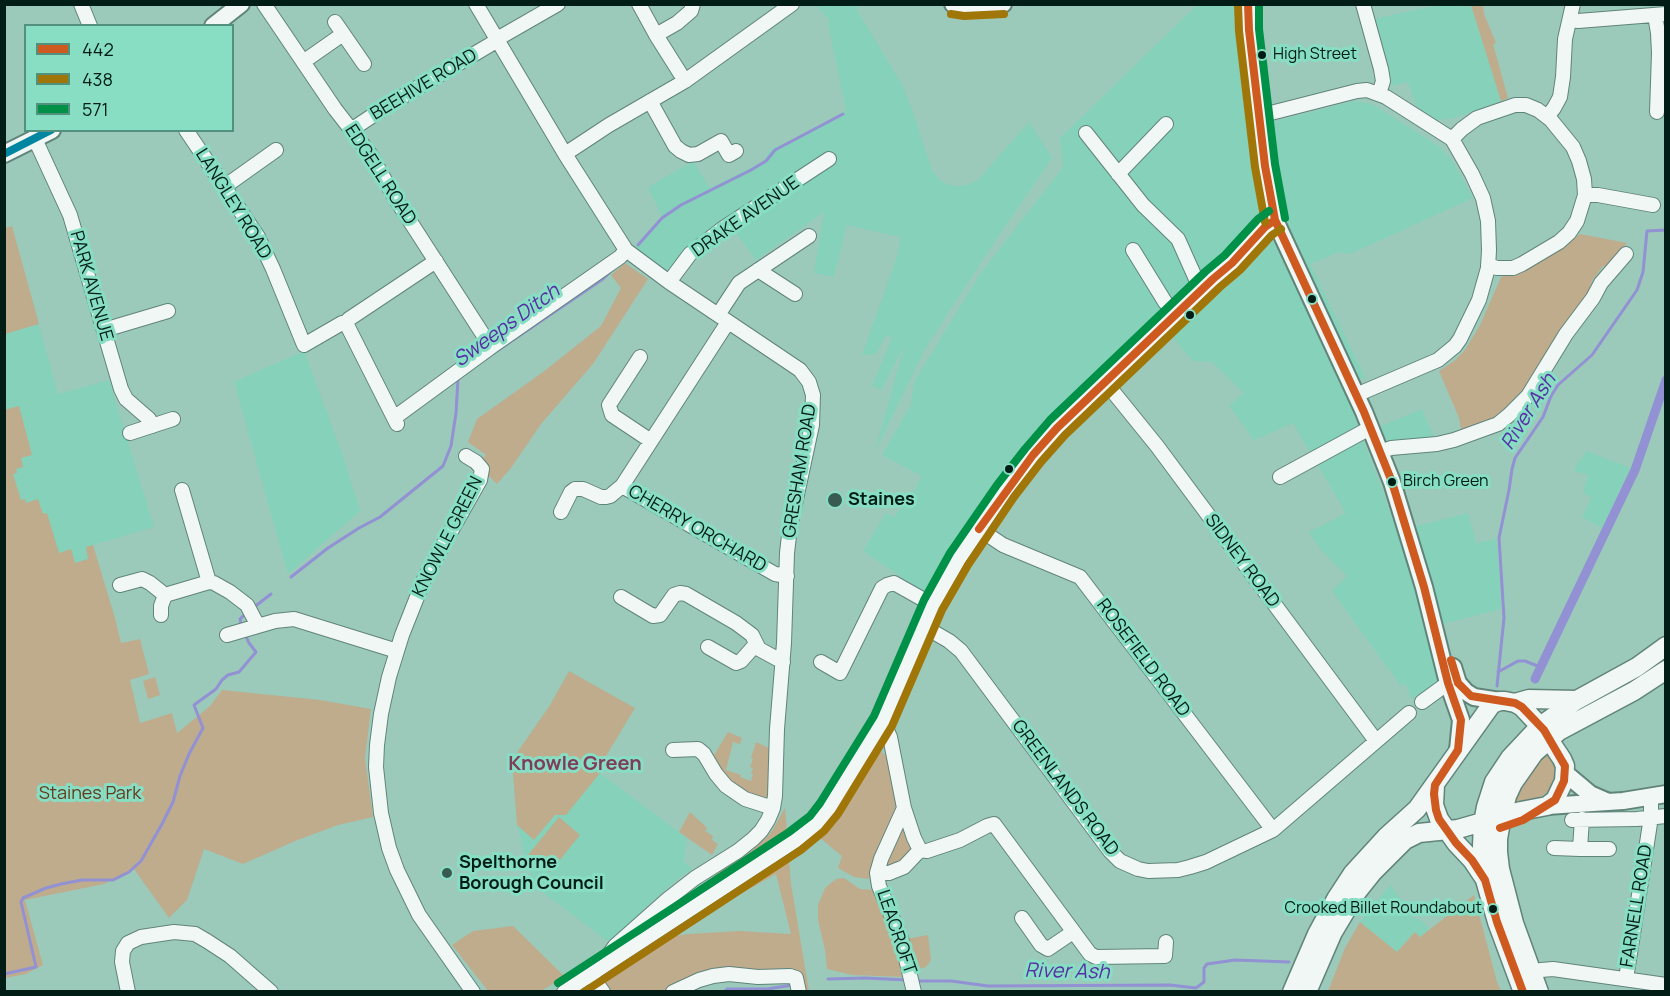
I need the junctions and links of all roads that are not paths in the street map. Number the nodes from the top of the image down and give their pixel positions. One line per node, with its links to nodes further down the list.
1 (81, 4): 17 (street)
2 (241, 4): 18 (main road)
3 (264, 4): 22 (street, EDGELL ROAD)
4 (476, 4): 21 (street, GRESHAM ROAD)
5 (558, 4): 21 (street, BEEHIVE ROAD)
6 (639, 4): 20 (street)
7 (693, 4): 20 (street)
8 (792, 4): 25 (street)
9 (953, 4): 10 (main road)
10 (1003, 4)
11 (1248, 4): 29 (main road)
12 (1363, 4): 26 (street)
13 (1573, 4): 15 (street)
14 (1660, 15): 15 (street); 24 (street)
15 (1570, 19): 30 (street)
16 (335, 22): 19 (street)
17 (89, 24)
18 (216, 24)
19 (344, 34): 22 (street); 23 (street)
20 (656, 35): 25 (street)
21 (497, 40): 32 (street, BEEHIVE ROAD); 41 (street, GRESHAM ROAD)
22 (303, 62): 32 (street, EDGELL ROAD)
23 (364, 64)
24 (1661, 75): 28 (street)
25 (685, 81): 27 (street)
26 (1378, 94): 29 (street); 37 (street)
27 (650, 101): 39 (street); 41 (street)
28 (1657, 112)
29 (1259, 116): 47 (main road)
30 (1546, 117): 37 (street); 45 (street)
31 (1166, 124): 43 (street)
32 (351, 130): 53 (street, EDGELL ROAD)
33 (48, 132): 36 (main road)
34 (187, 132): 44 (street, LANGLEY ROAD)
35 (1086, 133): 43 (street)
36 (35, 139): 40 (main road); 64 (street, PARK AVENUE)
37 (1452, 139): 54 (street)
38 (276, 150): 44 (street)
39 (736, 151)
40 (4, 154)
41 (565, 154): 49 (street, GRESHAM ROAD)
42 (830, 159): 57 (street, DRAKE AVENUE)
43 (1118, 174): 52 (street)
44 (224, 187): 63 (street, LANGLEY ROAD)
45 (1585, 195): 46 (street); 54 (street)
46 (1646, 199)
47 (1275, 220): 56 (street); 68 (main road)
48 (809, 236): 55 (street, CHERRY ORCHARD)
49 (626, 250): 57 (street, GRESHAM ROAD); 65 (street)
50 (1133, 250): 61 (street)
51 (1626, 254): 74 (street)
52 (1186, 260): 56 (street); 58 (street)
53 (436, 261): 63 (street); 65 (street, EDGELL ROAD)
54 (1488, 265): 68 (street)
55 (758, 270): 59 (street); 62 (street, CHERRY ORCHARD)
56 (1213, 279): 58 (street)
57 (669, 282): 62 (street, GRESHAM ROAD)
58 (1203, 289): 61 (street)
59 (795, 294)
60 (168, 311): 64 (street)
61 (1176, 315): 67 (street)
62 (723, 319): 73 (street, CHERRY ORCHARD); 81 (street, GRESHAM ROAD)
63 (346, 323): 65 (street)
64 (104, 330): 70 (street, PARK AVENUE)
65 (492, 347)
66 (640, 357): 73 (street)
67 (1106, 383): 80 (street); 105 (street, SIDNEY ROAD)
68 (1356, 395): 71 (main road)
69 (173, 419): 70 (street)
70 (152, 426): 72 (street)
71 (1370, 428): 74 (main road); 76 (street)
72 (130, 433)
73 (651, 441): 77 (street, CHERRY ORCHARD)
74 (1380, 452): 86 (main road)
75 (466, 456): 93 (street, KNOWLE GREEN)
76 (1280, 477)
77 (622, 486): 79 (street); 81 (street, CHERRY ORCHARD)
78 (182, 490): 82 (street)
79 (561, 512)
80 (979, 529): 87 (street); 120 (street, ROSEFIELD ROAD)
81 (788, 576): 94 (street, GRESHAM ROAD)
82 (208, 582): 84 (street); 93 (street)
83 (120, 585): 84 (street)
84 (165, 596): 88 (street)
85 (621, 597): 90 (street)
86 (1428, 602): 97 (main road); 100 (main road)
87 (933, 605): 89 (street); 95 (street)
88 (161, 615)
89 (923, 627): 103 (street); 120 (street, GREENLANDS ROAD)
90 (756, 644): 92 (street); 94 (street)
91 (1665, 646): 98 (highway)
92 (708, 647)
93 (397, 651): 140 (street, KNOWLE GREEN)
94 (783, 662): 115 (street, GRESHAM ROAD)
95 (821, 662)
96 (1665, 670): 102 (highway)
97 (1448, 683): 99 (street); 108 (main road)
98 (1577, 700): 100 (highway); 104 (highway)
99 (1422, 702)
100 (1507, 702): 104 (highway); 108 (highway)
101 (1409, 713): 105 (street, GREENLANDS ROAD)
102 (1580, 719): 104 (highway); 110 (highway)
103 (883, 722): 106 (street); 109 (street)
104 (1545, 732): 110 (highway); 117 (highway)
105 (1376, 741): 120 (street, GREENLANDS ROAD)
106 (871, 743): 109 (street); 131 (street)
107 (673, 749): 115 (street)
108 (1458, 750): 111 (highway)
109 (894, 755): 116 (street)
110 (1563, 766): 113 (main road); 114 (highway)
111 (1435, 785): 121 (highway); 144 (highway)
112 (1658, 795): 113 (main road); 119 (street, FARNELL ROAD)
113 (1610, 802): 114 (main road)
114 (1548, 806): 117 (highway)
115 (772, 808): 131 (street, GRESHAM ROAD)
116 (904, 808): 125 (street); 126 (street, LEACROFT)
117 (1498, 815): 121 (highway); 127 (highway); 132 (highway)
118 (1665, 816): 119 (street)
119 (1651, 817): 123 (street); 134 (street, FARNELL ROAD)
120 (1273, 830)
121 (1448, 831): 127 (highway); 145 (highway)
122 (1554, 848): 123 (street)
123 (1580, 849): 124 (street)
124 (1609, 849)
125 (920, 850): 126 (street, LEACROFT); 129 (street)
126 (877, 873): 135 (street, LEACROFT)
127 (1485, 880): 146 (highway)
128 (1022, 918): 129 (street)
129 (1073, 932): 130 (street)
130 (1166, 942)
131 (608, 962): 133 (street)
132 (1532, 973): 134 (street); 147 (highway)
133 (591, 975): 141 (street); 142 (street)
134 (1626, 979): 136 (street)
135 (913, 985)
136 (1665, 985)
137 (798, 987): 143 (street)
138 (128, 992): 139 (street)
139 (271, 992)
140 (473, 992)
141 (564, 992)
142 (603, 992)
143 (673, 992)
144 (1292, 992)
145 (1307, 992)
146 (1523, 992)
147 (1539, 992)

